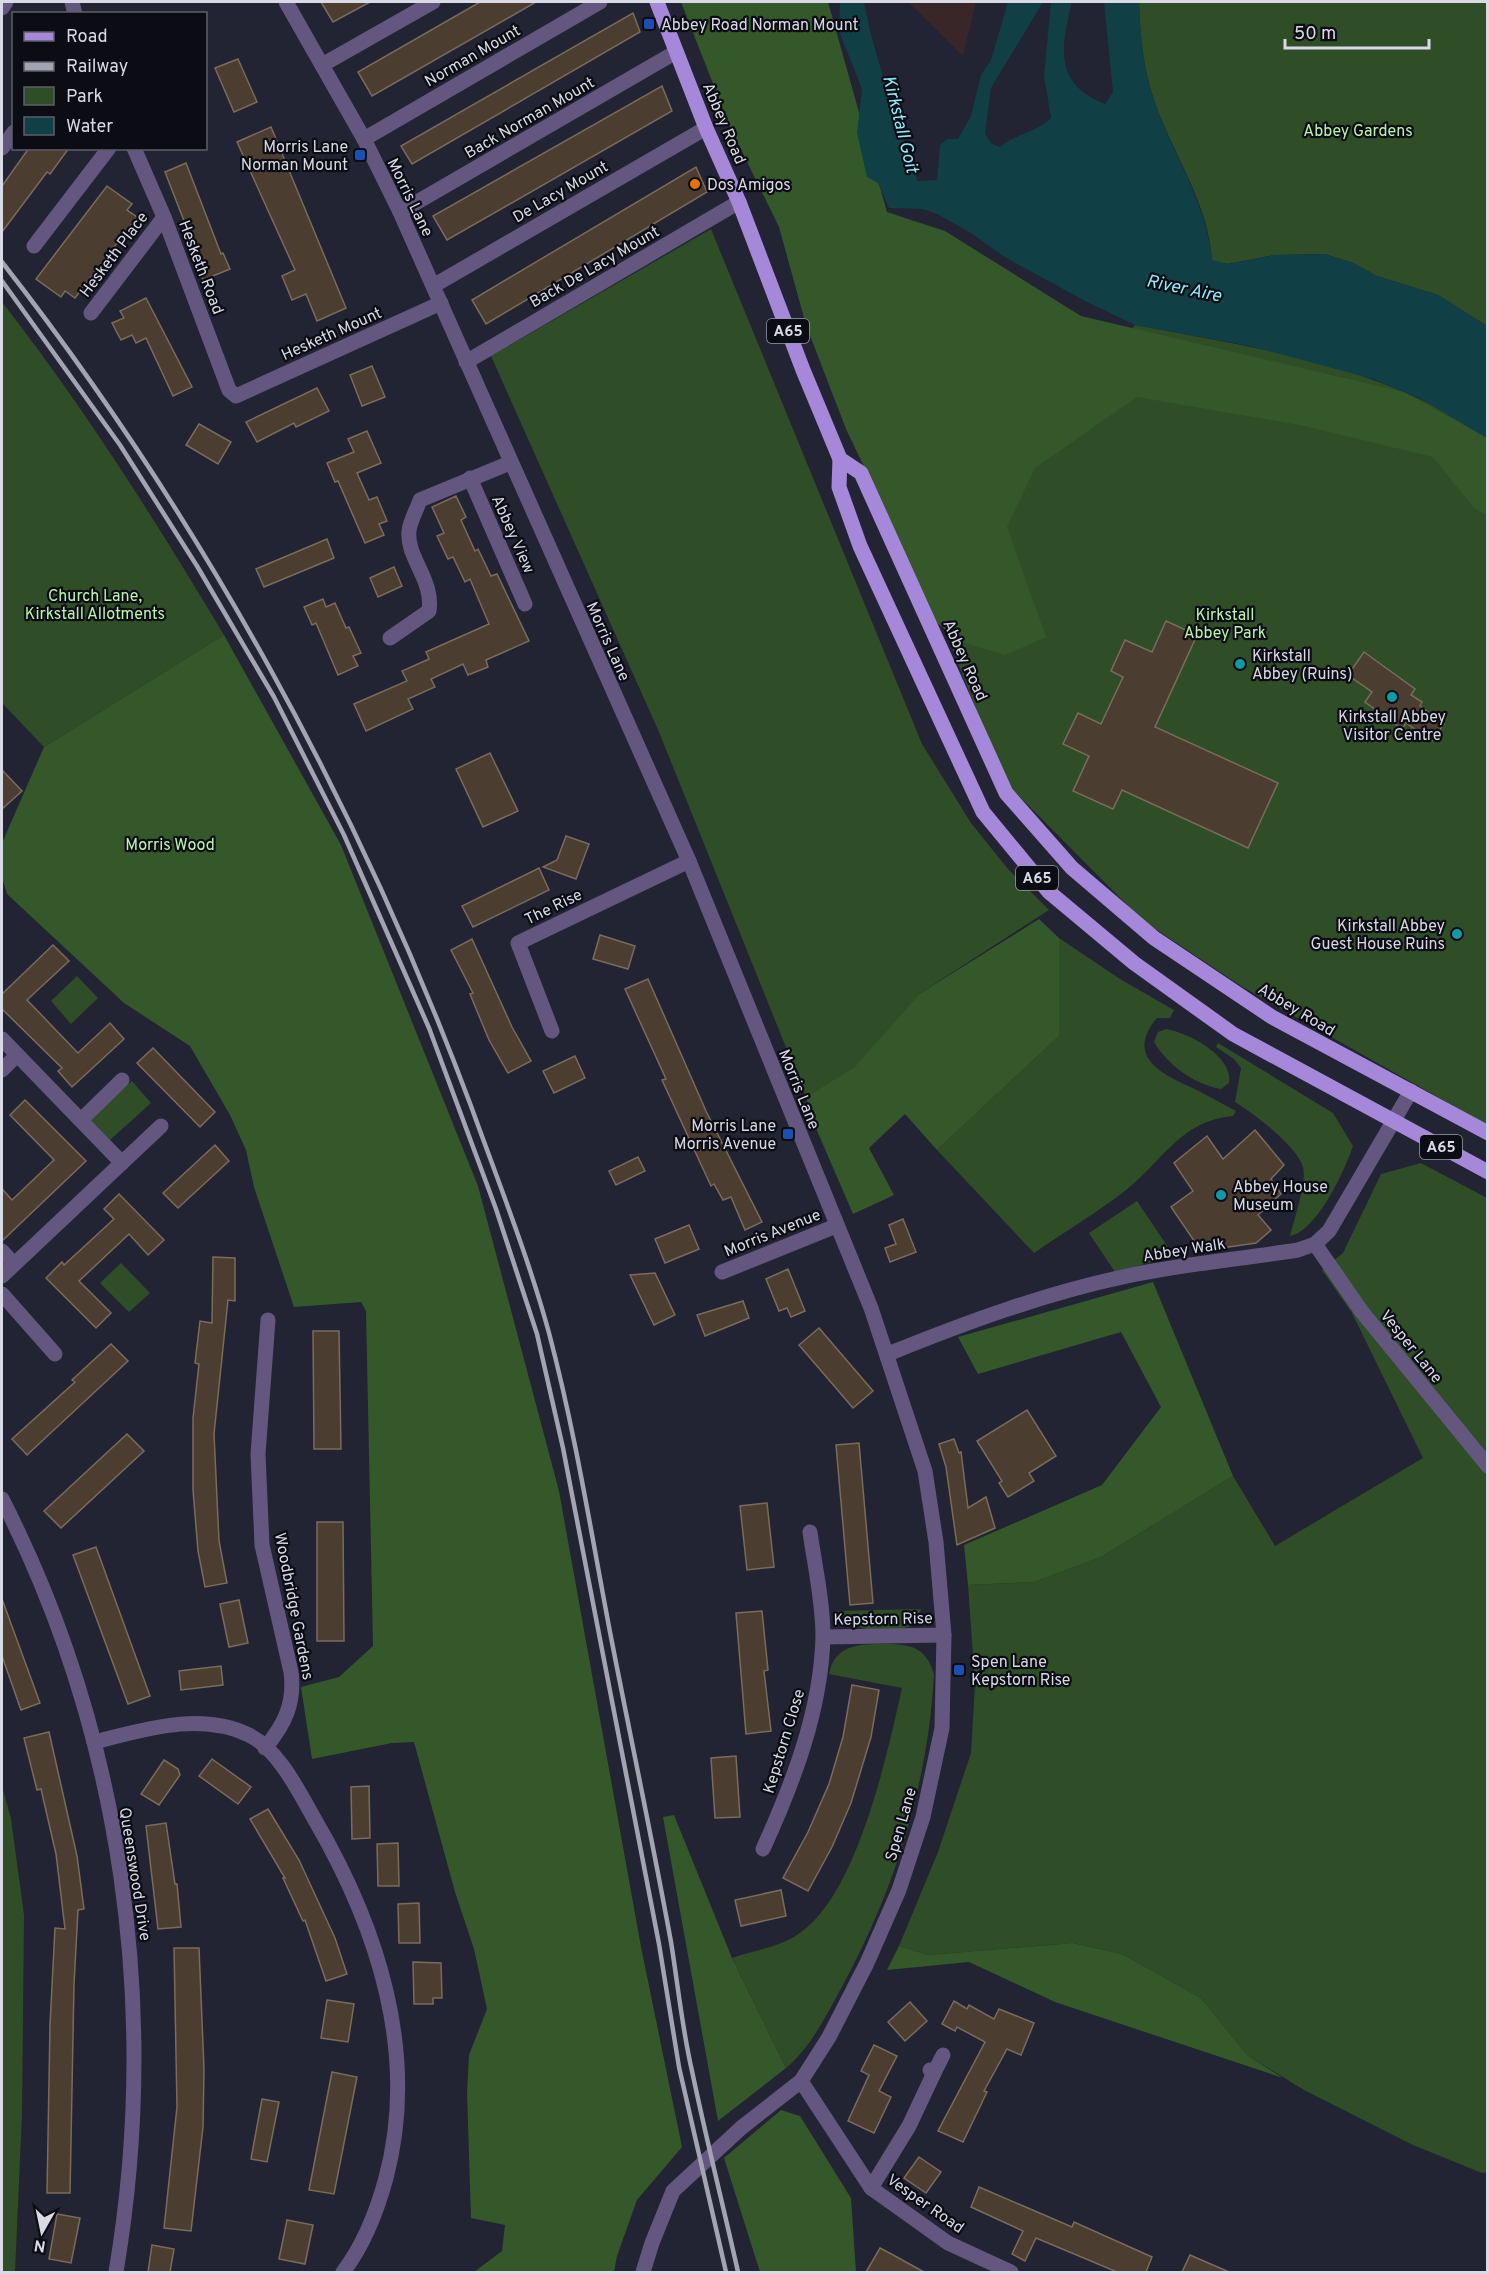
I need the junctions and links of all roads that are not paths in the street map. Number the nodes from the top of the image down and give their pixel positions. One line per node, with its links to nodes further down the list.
1 (6, 2): 6 (street)
2 (286, 2): 8 (street, Morris Lane)
3 (433, 2): 8 (street)
4 (600, 2): 11 (street, Norman Mount)
5 (657, 2): 7 (main road, Abbey Road / A65)
6 (2, 8)
7 (676, 52): 9 (main road, Abbey Road / A65); 16 (street, Back Norman Mount)
8 (322, 65): 11 (street, Morris Lane)
9 (706, 128): 15 (main road, Abbey Road / A65); 19 (street, De Lacy Mount)
10 (12, 135): 12 (street)
11 (363, 140): 16 (street, Morris Lane)
12 (2, 148)
13 (107, 150): 18 (street)
14 (135, 150): 17 (street, Hesketh Road)
15 (739, 202): 22 (street, Back De Lacy Mount); 24 (main road, Abbey Road / A65)
16 (400, 212): 19 (street, Morris Lane)
17 (164, 217): 21 (street, Hesketh Place); 23 (street, Hesketh Road)
18 (34, 246)
19 (433, 286): 20 (street, Morris Lane)
20 (441, 303): 22 (street, Morris Lane); 23 (street, Hesketh Mount)
21 (91, 313)
22 (466, 362): 25 (street, Morris Lane)
23 (236, 396)
24 (840, 459): 35 (main road, Abbey Road / A65); 37 (main road, A65)
25 (510, 463): 26 (street); 29 (street, Morris Lane)
26 (470, 478): 27 (street, Abbey View); 28 (street)
27 (525, 604)
28 (390, 638)
29 (689, 861): 30 (street, The Rise); 42 (street, Morris Lane)
30 (552, 1031)
31 (2, 1039): 32 (street)
32 (17, 1055): 33 (street); 36 (street)
33 (2, 1070)
34 (122, 1080): 36 (street)
35 (1411, 1091): 37 (street); 39 (main road, Abbey Road / A65)
36 (81, 1120): 40 (street)
37 (1394, 1122): 41 (main road, A65); 43 (street)
38 (161, 1126): 40 (street)
39 (1488, 1133)
40 (122, 1163): 45 (street)
41 (1488, 1172)
42 (836, 1226): 46 (street, Morris Avenue); 49 (street, Morris Lane)
43 (1315, 1244): 52 (street, Abbey Walk); 53 (street, Vesper Lane)
44 (2, 1251): 45 (street)
45 (14, 1264): 47 (street)
46 (722, 1272)
47 (2, 1276)
48 (2, 1294): 51 (street)
49 (871, 1308): 52 (street, Spen Lane)
50 (268, 1320): 59 (street, Woodbridge Gardens)
51 (55, 1354)
52 (888, 1354): 56 (street, Spen Lane)
53 (1488, 1466)
54 (2, 1499): 58 (street, Queenswood Drive)
55 (810, 1532): 57 (street, Kepstorn Close)
56 (944, 1635): 57 (street, Kepstorn Rise); 62 (street, Spen Lane)
57 (823, 1637): 60 (street, Kepstorn Close)
58 (94, 1742): 59 (street); 64 (street, Queenswood Drive)
59 (265, 1748): 65 (street)
60 (763, 1849)
61 (943, 2055): 63 (street)
62 (801, 2081): 63 (street, Vesper Road); 66 (street, Spen Lane)
63 (871, 2188): 67 (street, Vesper Road)
64 (116, 2272)
65 (343, 2272)
66 (644, 2272)
67 (1011, 2272)

